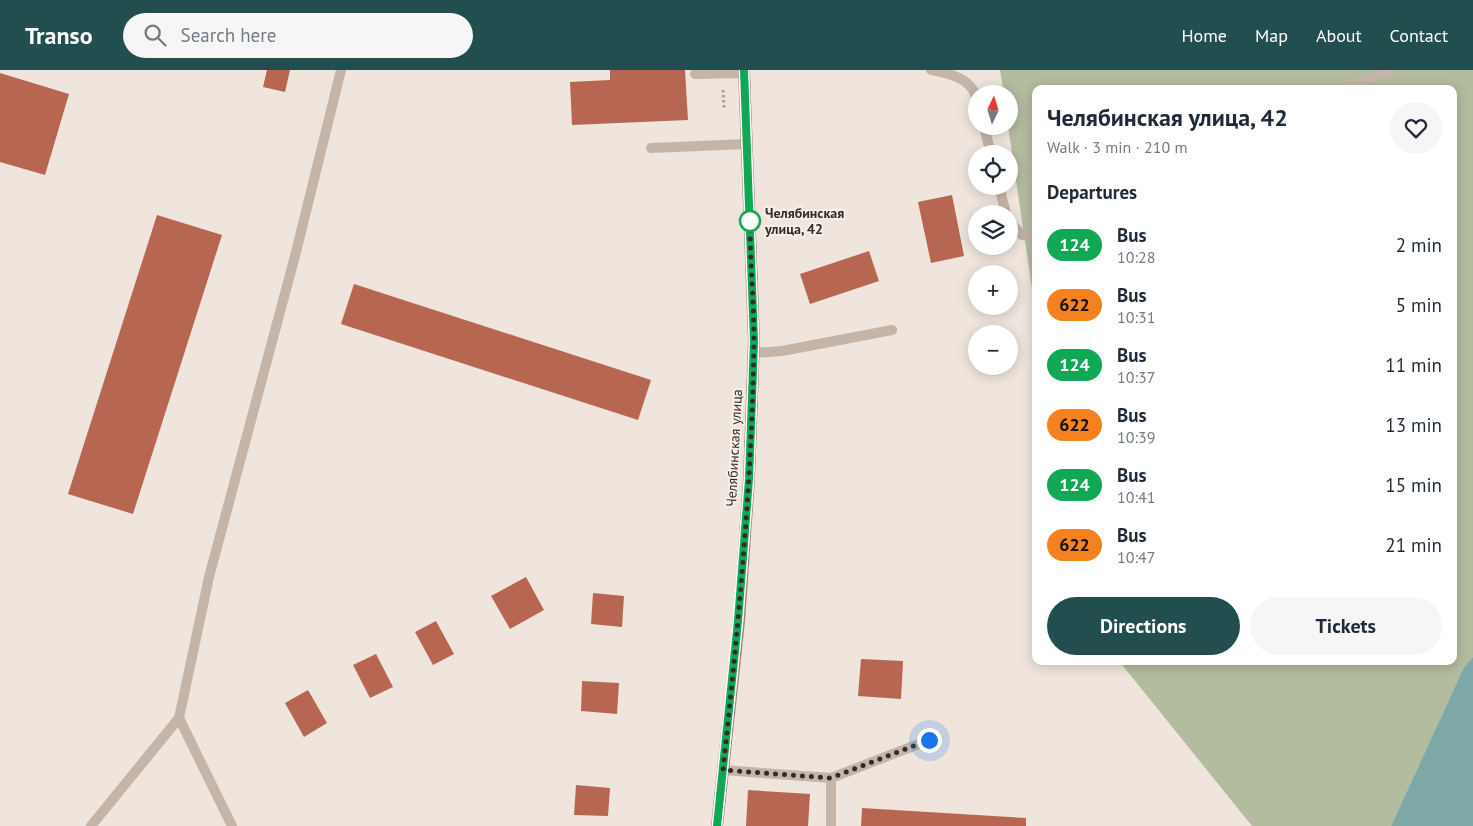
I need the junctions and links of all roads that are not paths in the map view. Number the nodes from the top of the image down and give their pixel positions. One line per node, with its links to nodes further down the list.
1 (341, 70): 14 (lane)
2 (932, 70): 6 (lane)
3 (1390, 70): 7 (lane)
4 (744, 72): 5 (lane); 8 (street, Челябинская улица)
5 (695, 74)
6 (969, 85)
7 (1355, 85)
8 (747, 144): 9 (lane); 13 (street, Челябинская улица)
9 (651, 148)
10 (1018, 231): 11 (lane)
11 (1032, 234)
12 (892, 330): 13 (lane)
13 (754, 353): 16 (street, Челябинская улица)
14 (179, 718): 18 (lane); 19 (lane)
15 (929, 740): 17 (lane)
16 (723, 770): 17 (lane); 20 (street, Челябинская улица)
17 (831, 778): 21 (lane)
18 (91, 826)
19 (232, 826)
20 (717, 826)
21 (831, 826)

